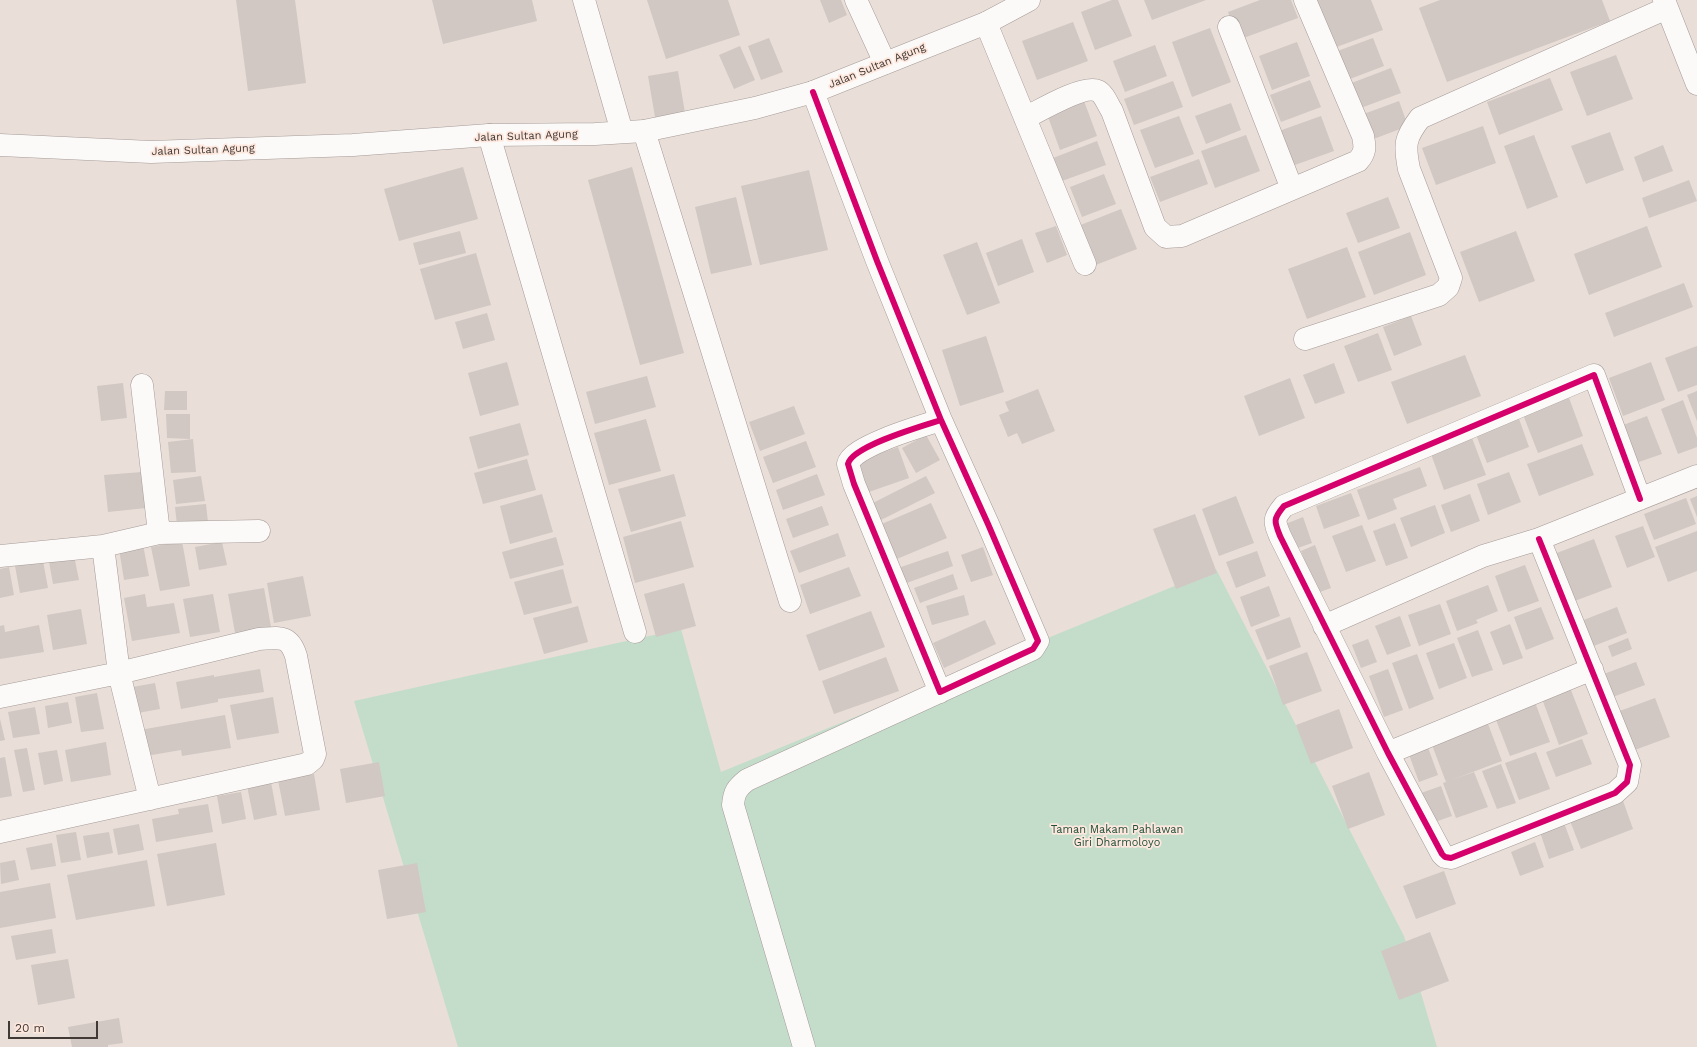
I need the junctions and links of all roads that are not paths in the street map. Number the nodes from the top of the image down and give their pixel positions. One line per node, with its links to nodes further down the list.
1 (584, 0): 13 (street)
2 (856, 0): 8 (street)
3 (1305, 0): 16 (street)
4 (1018, 2): 6 (street, Jalan Sultan Agung)
5 (1666, 4): 9 (street); 18 (street)
6 (986, 23): 8 (street, Jalan Sultan Agung); 11 (street)
7 (1229, 27): 16 (street)
8 (885, 63): 10 (street, Jalan Sultan Agung)
9 (1697, 84)
10 (813, 92): 12 (street, Jalan Sultan Agung); 20 (street)
11 (1025, 118): 16 (street); 17 (street)
12 (644, 131): 13 (street, Jalan Sultan Agung); 28 (street)
13 (622, 132): 14 (street, Jalan Sultan Agung)
14 (488, 135): 15 (street, Jalan Sultan Agung); 30 (street)
15 (0, 145)
16 (1292, 189)
17 (1085, 264)
18 (1305, 339)
19 (142, 385): 24 (street)
20 (941, 420): 33 (street); 33 (street)
21 (1697, 476): 22 (street)
22 (1640, 499): 25 (street); 29 (street)
23 (259, 531): 24 (street)
24 (159, 533): 26 (street)
25 (1539, 538): 29 (street); 31 (street)
26 (103, 546): 27 (street); 32 (street)
27 (0, 556)
28 (790, 601)
29 (1324, 626): 35 (street)
30 (635, 632)
31 (1592, 669): 35 (street); 35 (street)
32 (119, 673): 34 (street); 36 (street); 36 (street)
33 (940, 692): 38 (street)
34 (0, 697)
35 (1388, 753)
36 (150, 799): 37 (street)
37 (0, 832)
38 (804, 1047)

